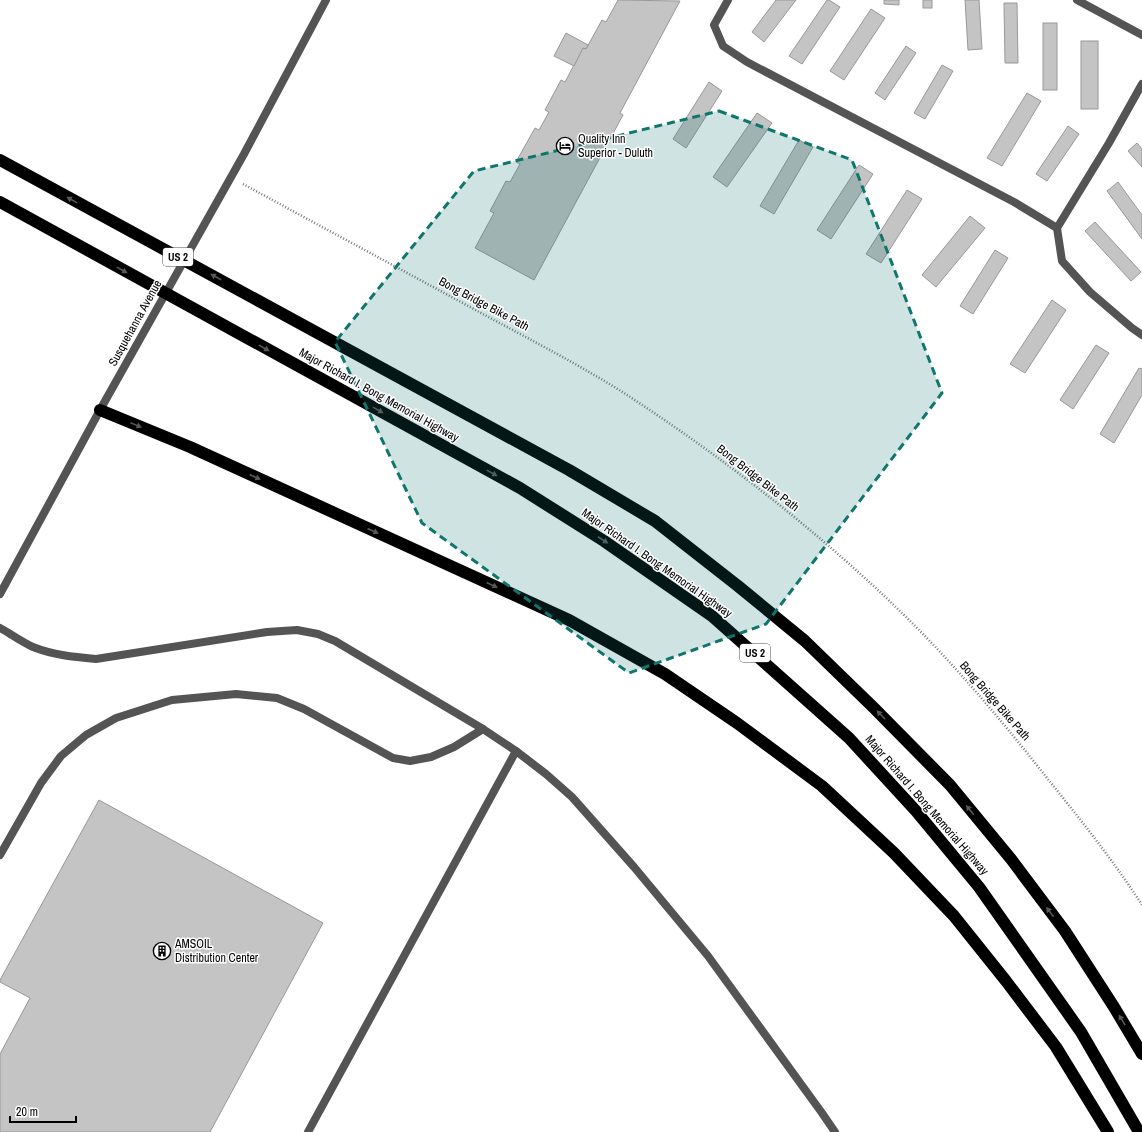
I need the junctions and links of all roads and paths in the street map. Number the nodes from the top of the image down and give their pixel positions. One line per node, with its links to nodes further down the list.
1 (326, 0): 11 (street, Susquehanna Avenue)
2 (728, 0): 9 (street)
3 (1077, 0): 4 (street)
4 (1142, 35)
5 (1142, 84): 9 (street)
6 (0, 160): 18 (highway, Major Richard I. Bong Memorial Highway / US 2, one-way to 6)
7 (258, 192): 17 (path, Bong Bridge Bike Path)
8 (0, 202): 22 (highway, Major Richard I. Bong Memorial Highway / US 2, one-way to 22)
9 (1057, 228): 10 (street)
10 (1142, 335)
11 (100, 410): 12 (street, Susquehanna Avenue); 21 (highway, one-way to 21)
12 (0, 594)
13 (0, 628): 14 (street)
14 (483, 729): 15 (street); 16 (street)
15 (516, 751): 19 (street); 20 (street)
16 (0, 855)
17 (1142, 905)
18 (1142, 1054)
19 (308, 1132)
20 (835, 1132)
21 (1108, 1132)
22 (1139, 1132)

